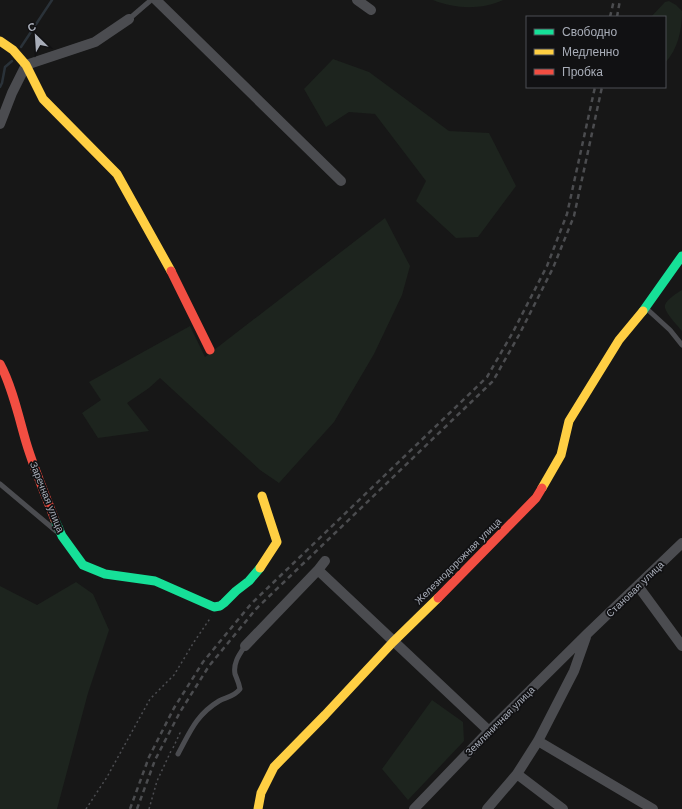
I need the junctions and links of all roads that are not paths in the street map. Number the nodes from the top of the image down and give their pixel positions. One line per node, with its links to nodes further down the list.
1 (151, 0): 5 (lane)
2 (156, 0): 9 (street)
3 (357, 0): 4 (street)
4 (371, 10)
5 (129, 19): 7 (street)
6 (0, 41): 7 (street)
7 (26, 65): 8 (street); 13 (street)
8 (0, 124)
9 (341, 181)
10 (682, 256): 11 (street, Железнодорожная улица)
11 (646, 308): 12 (lane); 23 (street, Железнодорожная улица)
12 (682, 345)
13 (210, 350)
14 (0, 364): 17 (street, Заречная улица)
15 (0, 484): 17 (lane)
16 (262, 496): 17 (street, Заречная улица)
17 (62, 536)
18 (682, 543): 21 (street, Становая улица)
19 (325, 561): 20 (street)
20 (318, 570): 23 (street); 24 (street)
21 (638, 586): 22 (street, Становая улица); 25 (street)
22 (587, 634): 26 (street, Земляничная улица); 27 (street)
23 (393, 642): 26 (street); 30 (street, Железнодорожная улица)
24 (245, 646): 28 (lane)
25 (682, 646)
26 (489, 731): 31 (street, Земляничная улица)
27 (538, 741): 29 (street); 34 (street)
28 (178, 754)
29 (517, 774): 32 (street); 33 (street)
30 (258, 809)
31 (414, 809)
32 (487, 809)
33 (563, 809)
34 (653, 809)

